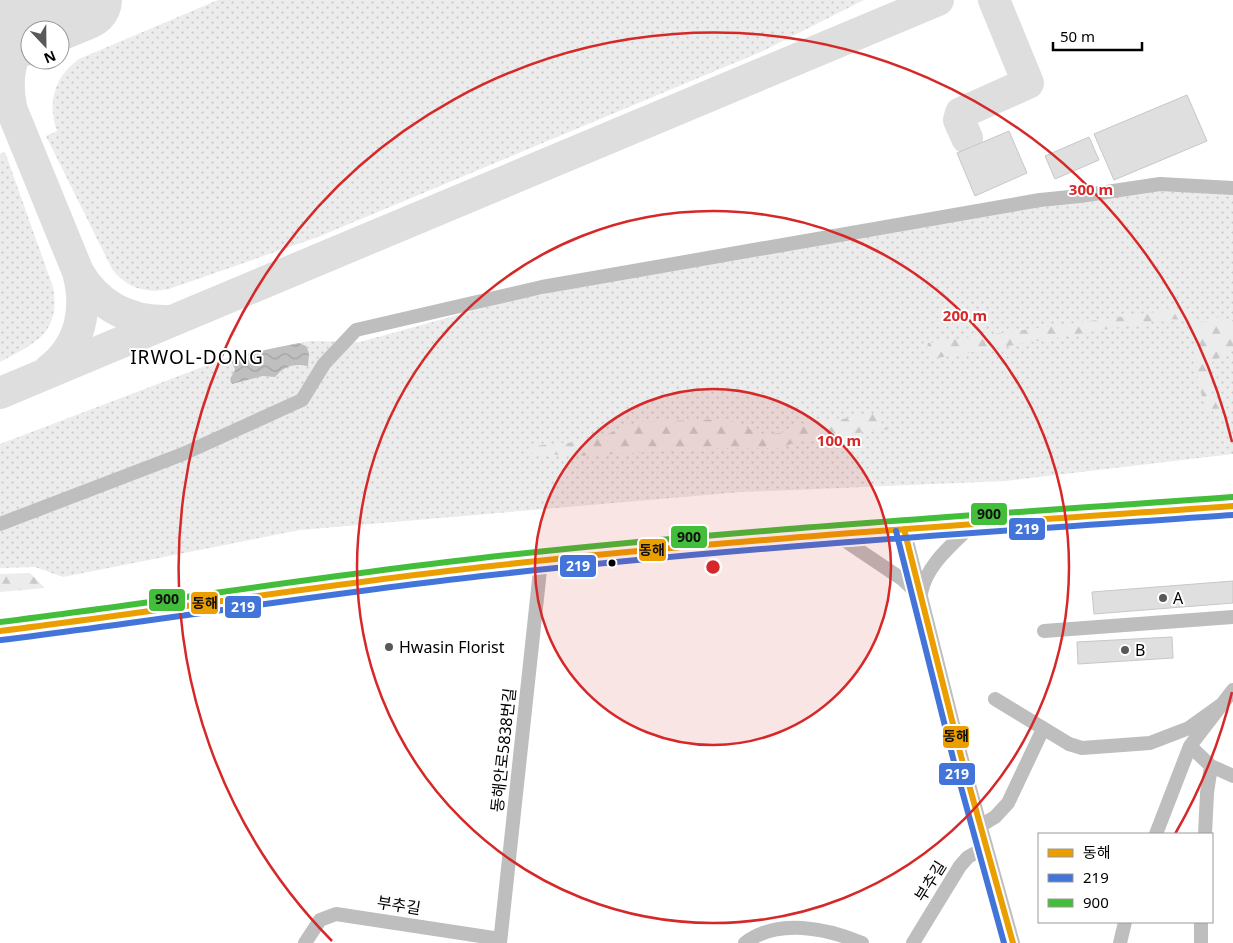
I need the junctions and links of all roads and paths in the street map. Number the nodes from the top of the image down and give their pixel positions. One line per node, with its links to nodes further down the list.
1 (1233, 188): 3 (street)
2 (1233, 506): 4 (main road)
3 (0, 524)
4 (972, 525): 5 (main road); 8 (street)
5 (904, 529): 6 (main road); 8 (street)
6 (835, 534): 7 (main road); 8 (street)
7 (541, 561): 10 (main road); 26 (street, 동해안로5838번길)
8 (921, 596): 20 (street)
9 (1233, 617): 11 (street)
10 (0, 631)
11 (1044, 631)
12 (1233, 690): 14 (street)
13 (995, 699): 16 (street)
14 (1221, 705): 15 (street); 17 (street)
15 (1189, 728): 16 (street); 17 (street)
16 (1043, 729): 20 (street)
17 (1194, 747): 18 (street); 21 (street)
18 (1212, 766): 19 (street); 22 (street)
19 (1233, 776)
20 (980, 826): 23 (street)
21 (1156, 833)
22 (1206, 833)
23 (986, 846): 30 (street, 부추길); 31 (street)
24 (1125, 923): 32 (street)
25 (1201, 923): 33 (street)
26 (500, 941): 27 (street, 부추길)
27 (306, 943)
28 (744, 943): 29 (street)
29 (862, 943)
30 (912, 943)
31 (1013, 943)
32 (1120, 943)
33 (1201, 943)

